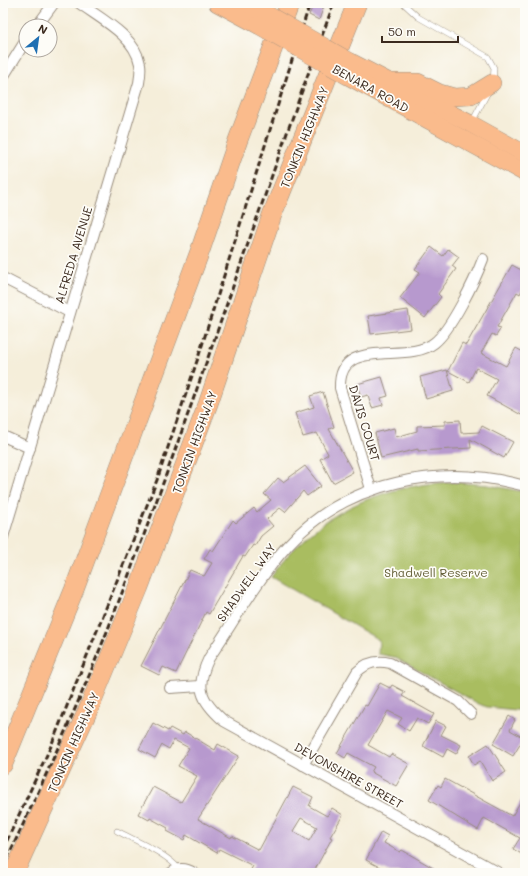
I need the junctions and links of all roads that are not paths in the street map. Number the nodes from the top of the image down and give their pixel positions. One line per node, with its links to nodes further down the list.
1 (54, 3): 8 (street)
2 (80, 3): 21 (street, ALFREDA AVENUE)
3 (217, 3): 9 (main road, BENARA ROAD)
4 (247, 3): 9 (main road, BENARA ROAD)
5 (290, 3): 30 (highway)
6 (357, 3): 34 (highway, TONKIN HIGHWAY)
7 (402, 3): 14 (lane)
8 (43, 18)
9 (260, 19): 11 (main road, BENARA ROAD, bridge)
10 (18, 53): 12 (street)
11 (349, 68): 13 (main road, BENARA ROAD); 15 (main road, BENARA ROAD)
12 (3, 77)
13 (389, 82): 14 (main road); 15 (main road, BENARA ROAD)
14 (492, 83): 15 (lane)
15 (467, 131): 16 (main road, BENARA ROAD); 17 (main road, BENARA ROAD); 18 (main road, BENARA ROAD)
16 (525, 154)
17 (525, 164)
18 (525, 173)
19 (482, 259): 25 (street, DAVIS COURT)
20 (3, 278): 21 (street)
21 (69, 312): 23 (street, ALFREDA AVENUE)
22 (3, 436): 23 (street)
23 (30, 448): 26 (street, ALFREDA AVENUE)
24 (525, 485): 25 (street, SHADWELL WAY)
25 (371, 489): 27 (street, SHADWELL WAY)
26 (3, 537)
27 (200, 686): 28 (street); 31 (street, DEVONSHIRE STREET)
28 (170, 688)
29 (471, 714): 31 (street)
30 (3, 764)
31 (303, 765): 36 (street, DEVONSHIRE STREET)
32 (117, 831): 33 (lane)
33 (175, 871): 35 (street)
34 (14, 873)
35 (194, 873)
36 (499, 873)

